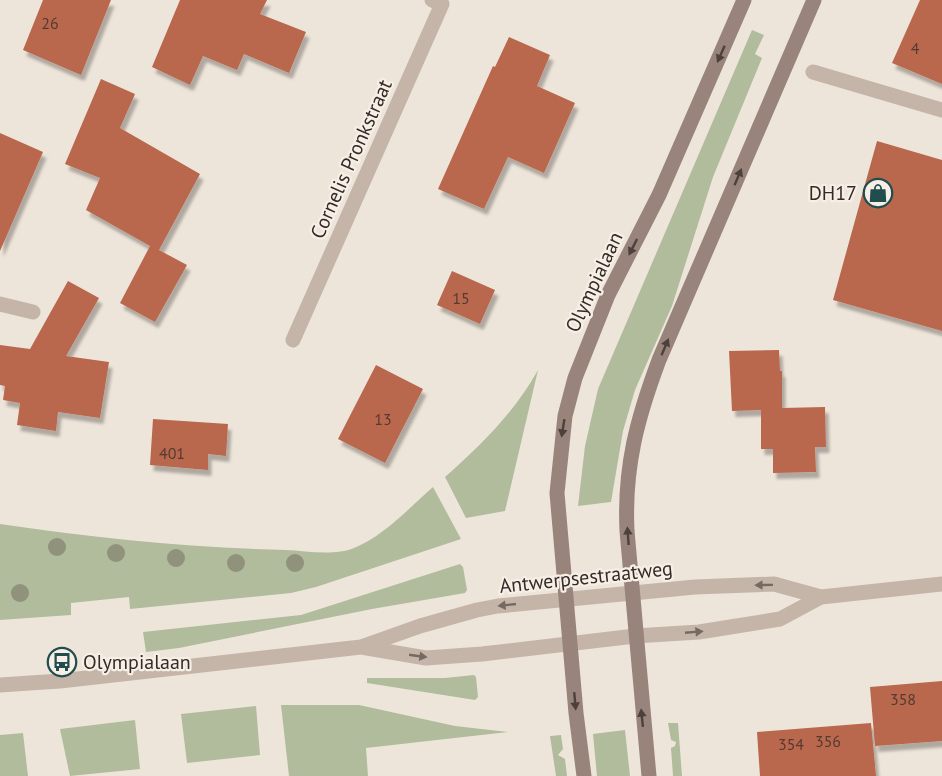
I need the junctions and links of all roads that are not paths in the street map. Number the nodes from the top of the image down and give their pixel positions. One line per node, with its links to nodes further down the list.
1 (432, 0): 8 (street, Cornelis Pronkstraat)
2 (744, 0): 12 (main road, Olympialaan, one-way to 12)
3 (814, 0): 10 (main road, one-way to 3)
4 (813, 72): 5 (street)
5 (942, 110)
6 (0, 304): 7 (street)
7 (33, 312)
8 (293, 340)
9 (942, 584): 11 (street, Antwerpsestraatweg)
10 (633, 594): 11 (street, Antwerpsestraatweg, one-way to 10); 12 (street, Antwerpsestraatweg); 13 (main road)
11 (821, 597): 13 (street, Antwerpsestraatweg, one-way to 11)
12 (566, 599): 14 (main road, Olympialaan); 15 (street, Antwerpsestraatweg, one-way to 15)
13 (635, 636): 14 (street, Antwerpsestraatweg); 18 (main road, one-way to 13)
14 (569, 643): 15 (street, Antwerpsestraatweg, one-way to 14); 17 (main road, Olympialaan, one-way to 17)
15 (361, 647): 16 (street, Antwerpsestraatweg)
16 (0, 685)
17 (584, 776)
18 (649, 776)

